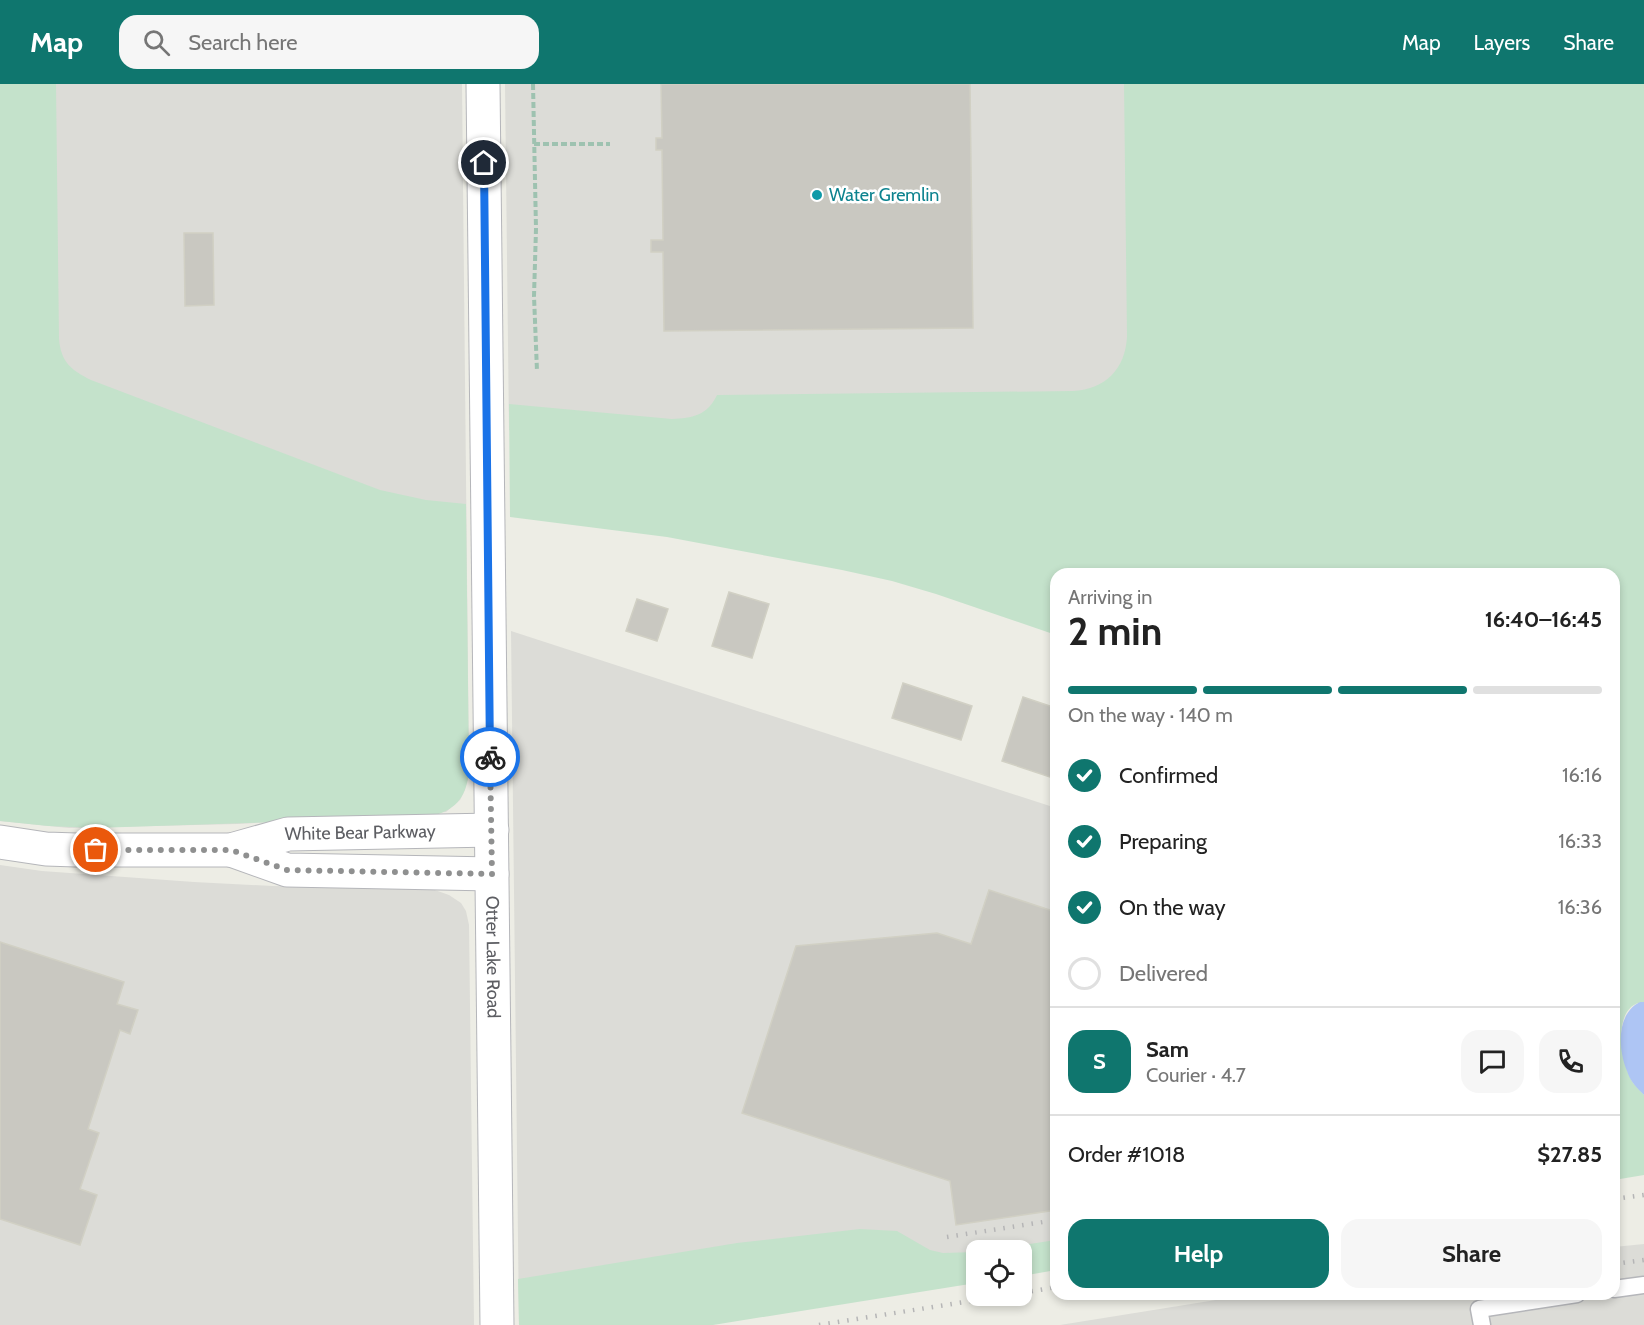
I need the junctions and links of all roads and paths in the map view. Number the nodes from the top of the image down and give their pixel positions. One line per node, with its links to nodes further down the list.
1 (483, 84): 6 (street, Otter Lake Road)
2 (533, 84): 3 (path)
3 (534, 144): 4 (path); 5 (path)
4 (610, 144)
5 (537, 371)
6 (492, 830): 8 (street, White Bear Parkway); 9 (street, Otter Lake Road)
7 (0, 842): 8 (street, White Bear Parkway)
8 (231, 850): 9 (street, White Bear Parkway)
9 (492, 874): 13 (street, Otter Lake Road)
10 (1644, 1285): 11 (lane)
11 (1620, 1288)
12 (1538, 1300): 14 (lane)
13 (497, 1325)
14 (1482, 1325)

